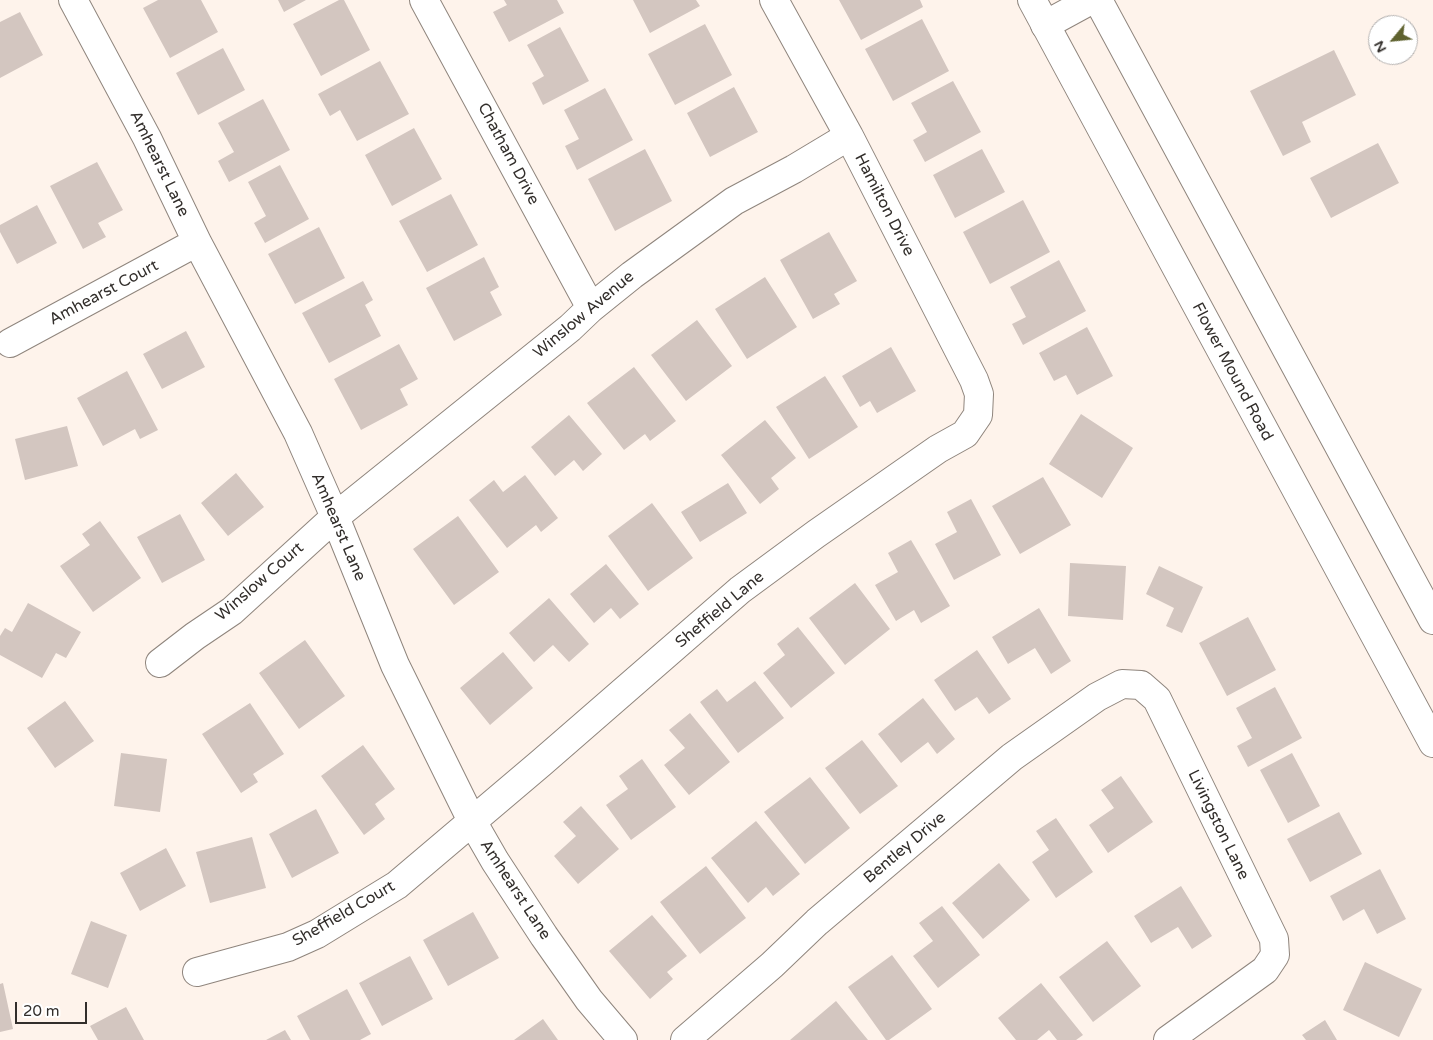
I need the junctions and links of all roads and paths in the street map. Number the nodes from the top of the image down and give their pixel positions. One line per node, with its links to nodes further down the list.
1 (73, 0): 9 (street, Amhearst Lane)
2 (424, 0): 10 (street, Chatham Drive)
3 (774, 0): 8 (street, Hamilton Drive)
4 (1032, 0): 7 (street, Flower Mound Road)
5 (1091, 0): 7 (street)
6 (1098, 0): 14 (street)
7 (1045, 24): 17 (street, Flower Mound Road)
8 (849, 136): 10 (street, Winslow Avenue); 12 (street, Hamilton Drive)
9 (197, 242): 11 (street, Amhearst Court); 13 (street, Amhearst Lane)
10 (591, 308): 13 (street, Winslow Avenue)
11 (10, 343)
12 (978, 415): 18 (street, Sheffield Lane)
13 (335, 517): 15 (street, Winslow Court); 18 (street, Amhearst Lane)
14 (1433, 620)
15 (160, 663)
16 (1141, 685): 21 (street, Bentley Drive); 22 (street, Livingston Lane)
17 (1433, 743)
18 (472, 821): 19 (street, Sheffield Court); 20 (street, Amhearst Lane)
19 (197, 972)
20 (623, 1040)
21 (685, 1040)
22 (1168, 1040)

